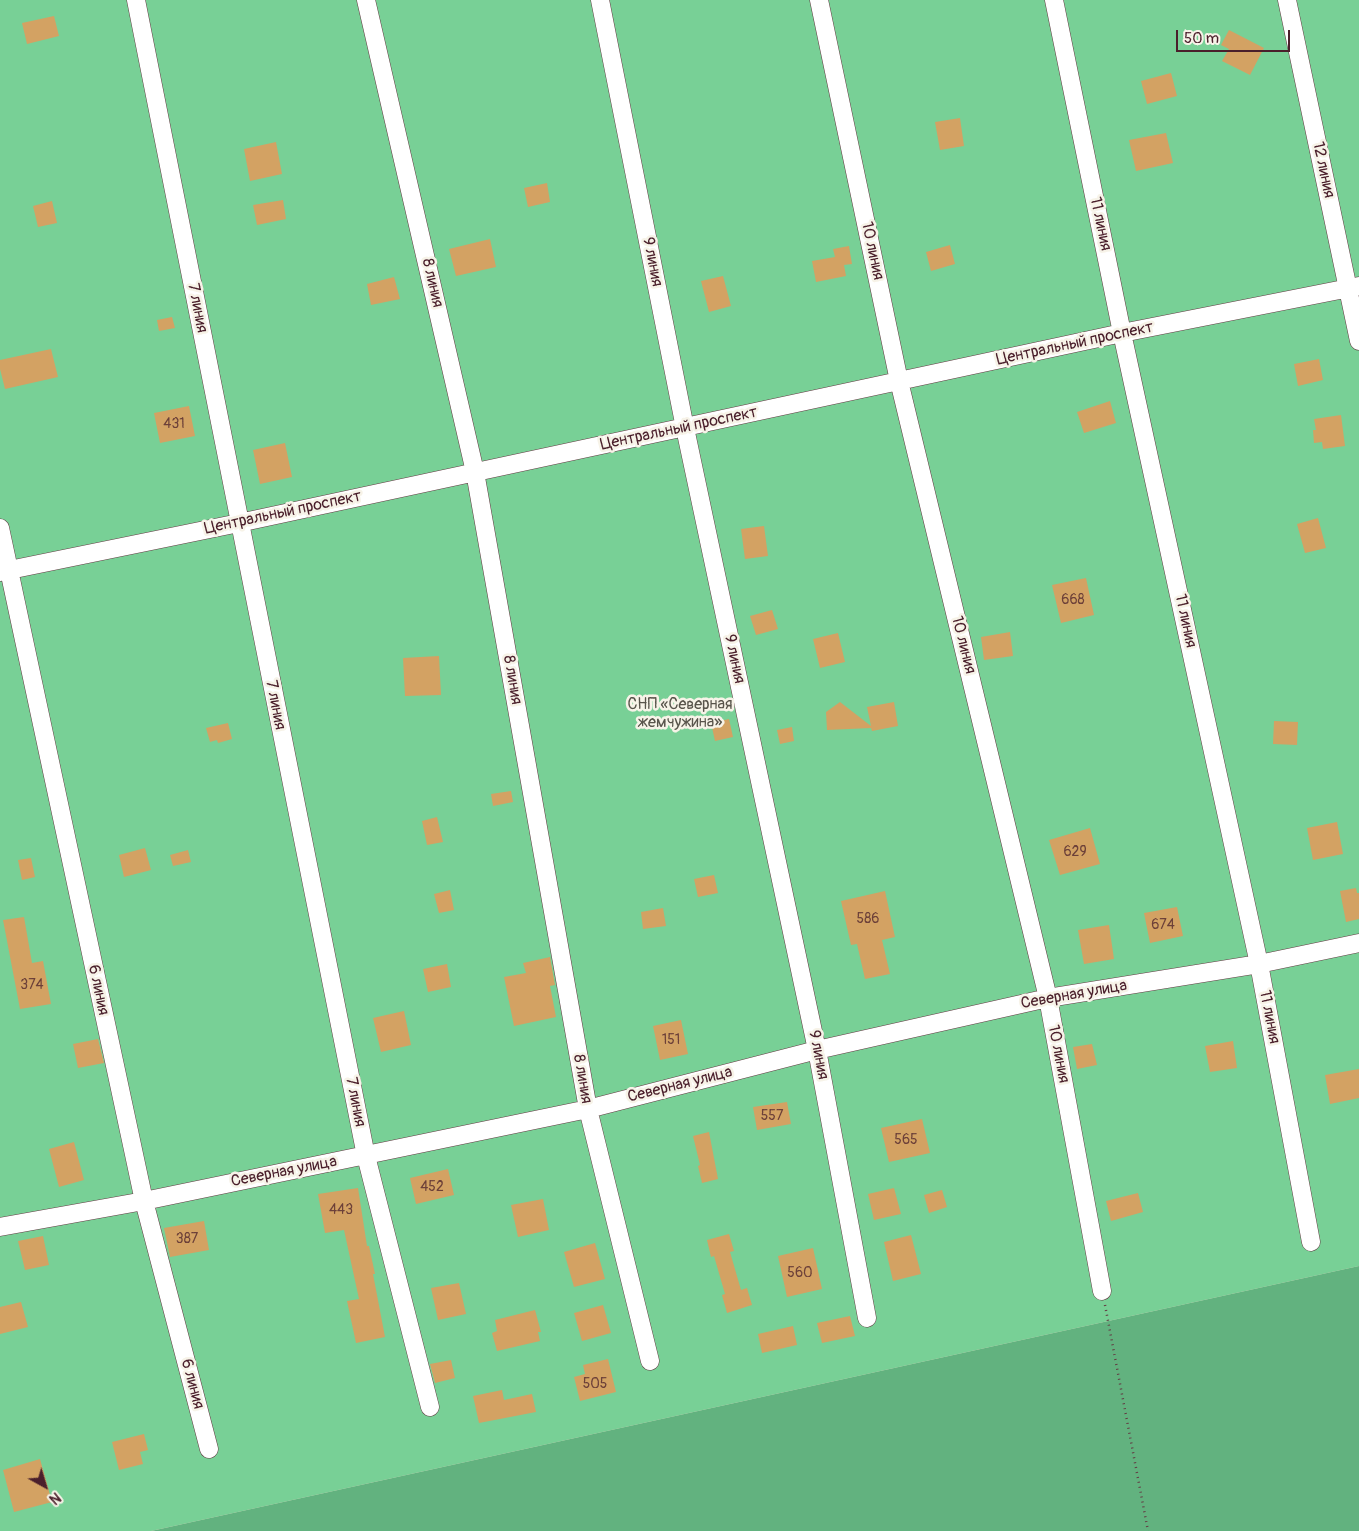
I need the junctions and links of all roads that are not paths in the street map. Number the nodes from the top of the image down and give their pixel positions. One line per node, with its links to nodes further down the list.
1 (136, 0): 13 (street, 7 линия)
2 (366, 0): 12 (street, 8 линия)
3 (600, 0): 11 (street, 9 линия)
4 (819, 0): 10 (street, 10 линия)
5 (1054, 0): 8 (street, 11 линия)
6 (1287, 0): 7 (street, 12 линия)
7 (1354, 287): 8 (street, Центральный проспект); 9 (street, 12 линия)
8 (1122, 333): 10 (street, Центральный проспект); 17 (street, 11 линия)
9 (1359, 341)
10 (899, 381): 11 (street, Центральный проспект); 18 (street, 10 линия)
11 (685, 428): 12 (street, Центральный проспект); 19 (street, 9 линия)
12 (475, 472): 13 (street, Центральный проспект); 20 (street, 8 линия)
13 (239, 523): 15 (street, Центральный проспект); 21 (street, 7 линия)
14 (0, 528): 15 (street, 6 линия)
15 (4, 572): 22 (street, 6 линия)
16 (1359, 943): 17 (street, Северная улица)
17 (1259, 964): 18 (street, Северная улица); 24 (street, 11 линия)
18 (1048, 998): 19 (street, Северная улица); 25 (street, 10 линия)
19 (817, 1050): 20 (street, Северная улица); 26 (street, 9 линия)
20 (588, 1109): 21 (street, Северная улица); 27 (street, 8 линия)
21 (366, 1156): 22 (street, Северная улица); 28 (street, 7 линия)
22 (144, 1201): 23 (street, Северная улица); 29 (street, 6 линия)
23 (0, 1227)
24 (1311, 1242)
25 (1102, 1291)
26 (867, 1318)
27 (650, 1361)
28 (430, 1407)
29 (209, 1449)

